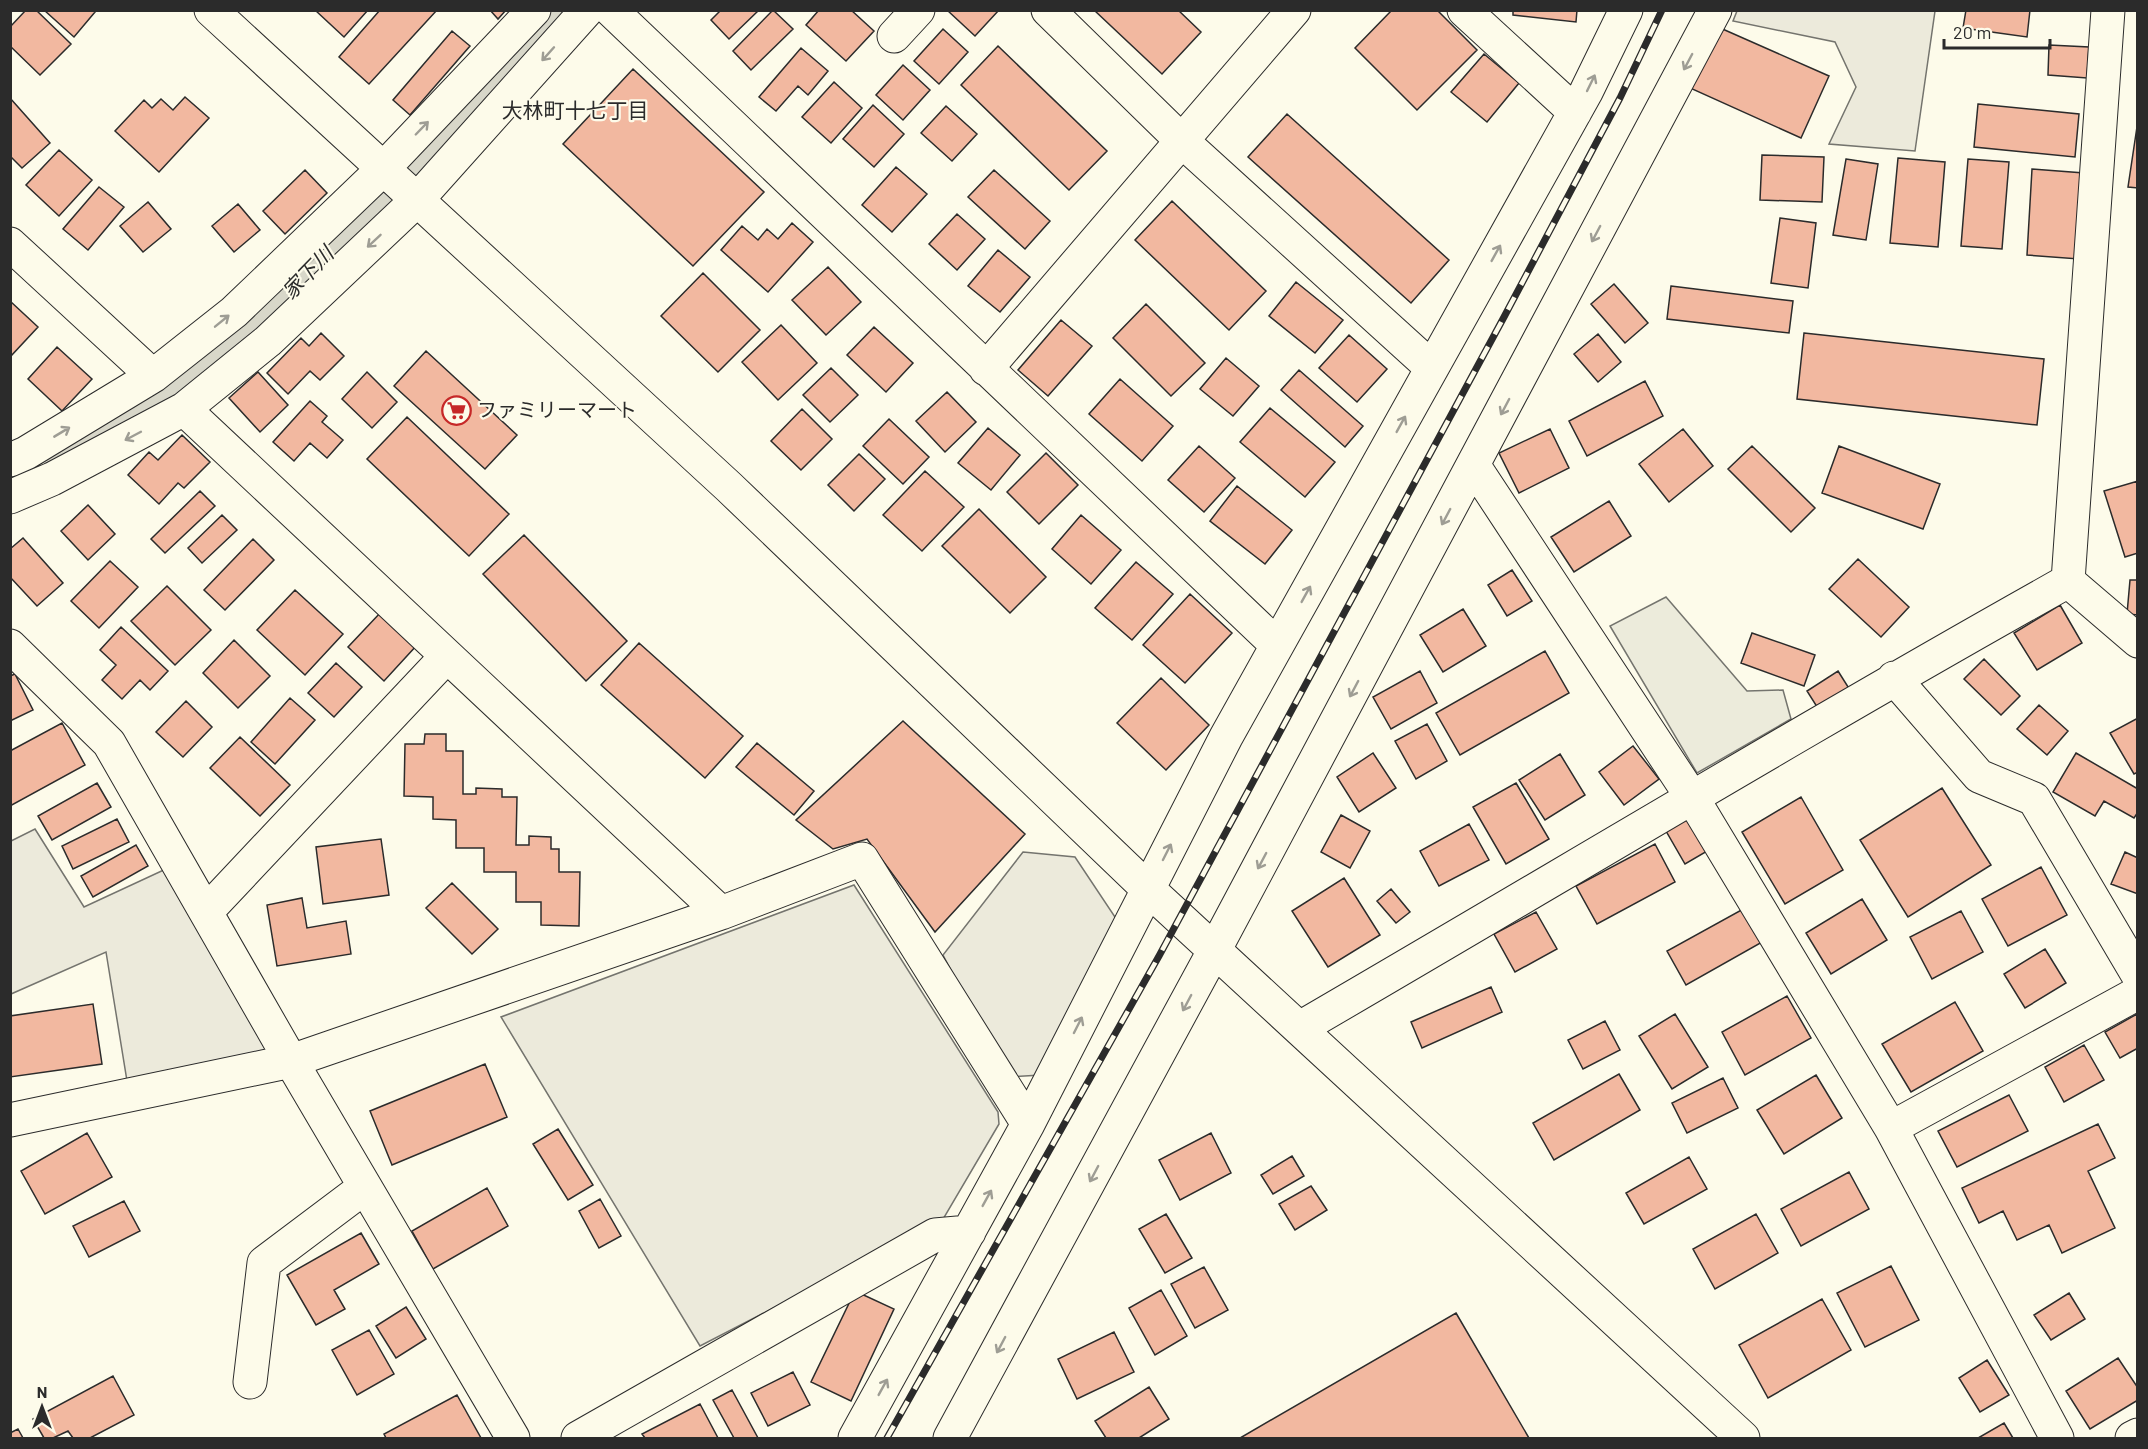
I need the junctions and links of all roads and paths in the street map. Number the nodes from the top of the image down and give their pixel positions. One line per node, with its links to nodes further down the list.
1 (211, 10): 15 (street)
2 (534, 10): 15 (street, one-way to 2)
3 (587, 10): 16 (street, one-way to 16)
4 (611, 10): 19 (street)
5 (918, 10): 12 (street)
6 (1048, 10): 14 (street)
7 (1294, 10): 14 (street)
8 (1464, 10): 13 (street)
9 (1626, 10): 13 (street, one-way to 9)
10 (1715, 10): 23 (street, one-way to 23)
11 (2108, 10): 25 (street)
12 (894, 36)
13 (1575, 112): 18 (street, one-way to 13)
14 (1182, 141): 18 (street); 19 (street)
15 (382, 170): 16 (street); 20 (street, one-way to 15)
16 (416, 201): 21 (street, one-way to 21); 32 (street)
17 (10, 244): 20 (street)
18 (1432, 368): 27 (street, one-way to 18)
19 (986, 369): 27 (street)
20 (153, 376): 22 (street, one-way to 20)
21 (184, 409): 24 (street, one-way to 24); 29 (street)
22 (10, 460)
23 (1474, 466): 31 (street); 35 (street, one-way to 35)
24 (10, 496)
25 (2068, 581): 26 (street); 30 (street)
26 (2138, 641)
27 (1277, 645): 32 (street, one-way to 27)
28 (10, 646): 33 (street)
29 (447, 656): 33 (street); 34 (street)
30 (1894, 678): 31 (street); 36 (street)
31 (1693, 799): 38 (street); 42 (street)
32 (1148, 889): 35 (street); 41 (street, one-way to 32)
33 (206, 912): 39 (street)
34 (721, 914): 39 (street); 41 (street)
35 (1214, 951): 38 (street); 50 (street, one-way to 50)
36 (2138, 975)
37 (2138, 993): 42 (street)
38 (1300, 1028): 51 (street)
39 (291, 1061): 40 (street); 43 (street)
40 (10, 1120)
41 (1028, 1124): 44 (street, one-way to 41)
42 (1891, 1128): 52 (street)
43 (365, 1187): 45 (street); 47 (street)
44 (969, 1232): 48 (street); 49 (street, one-way to 44)
45 (250, 1382)
46 (2138, 1435): 53 (street)
47 (513, 1438)
48 (578, 1438)
49 (855, 1438)
50 (950, 1438)
51 (1743, 1438)
52 (2057, 1438)
53 (2132, 1438)

